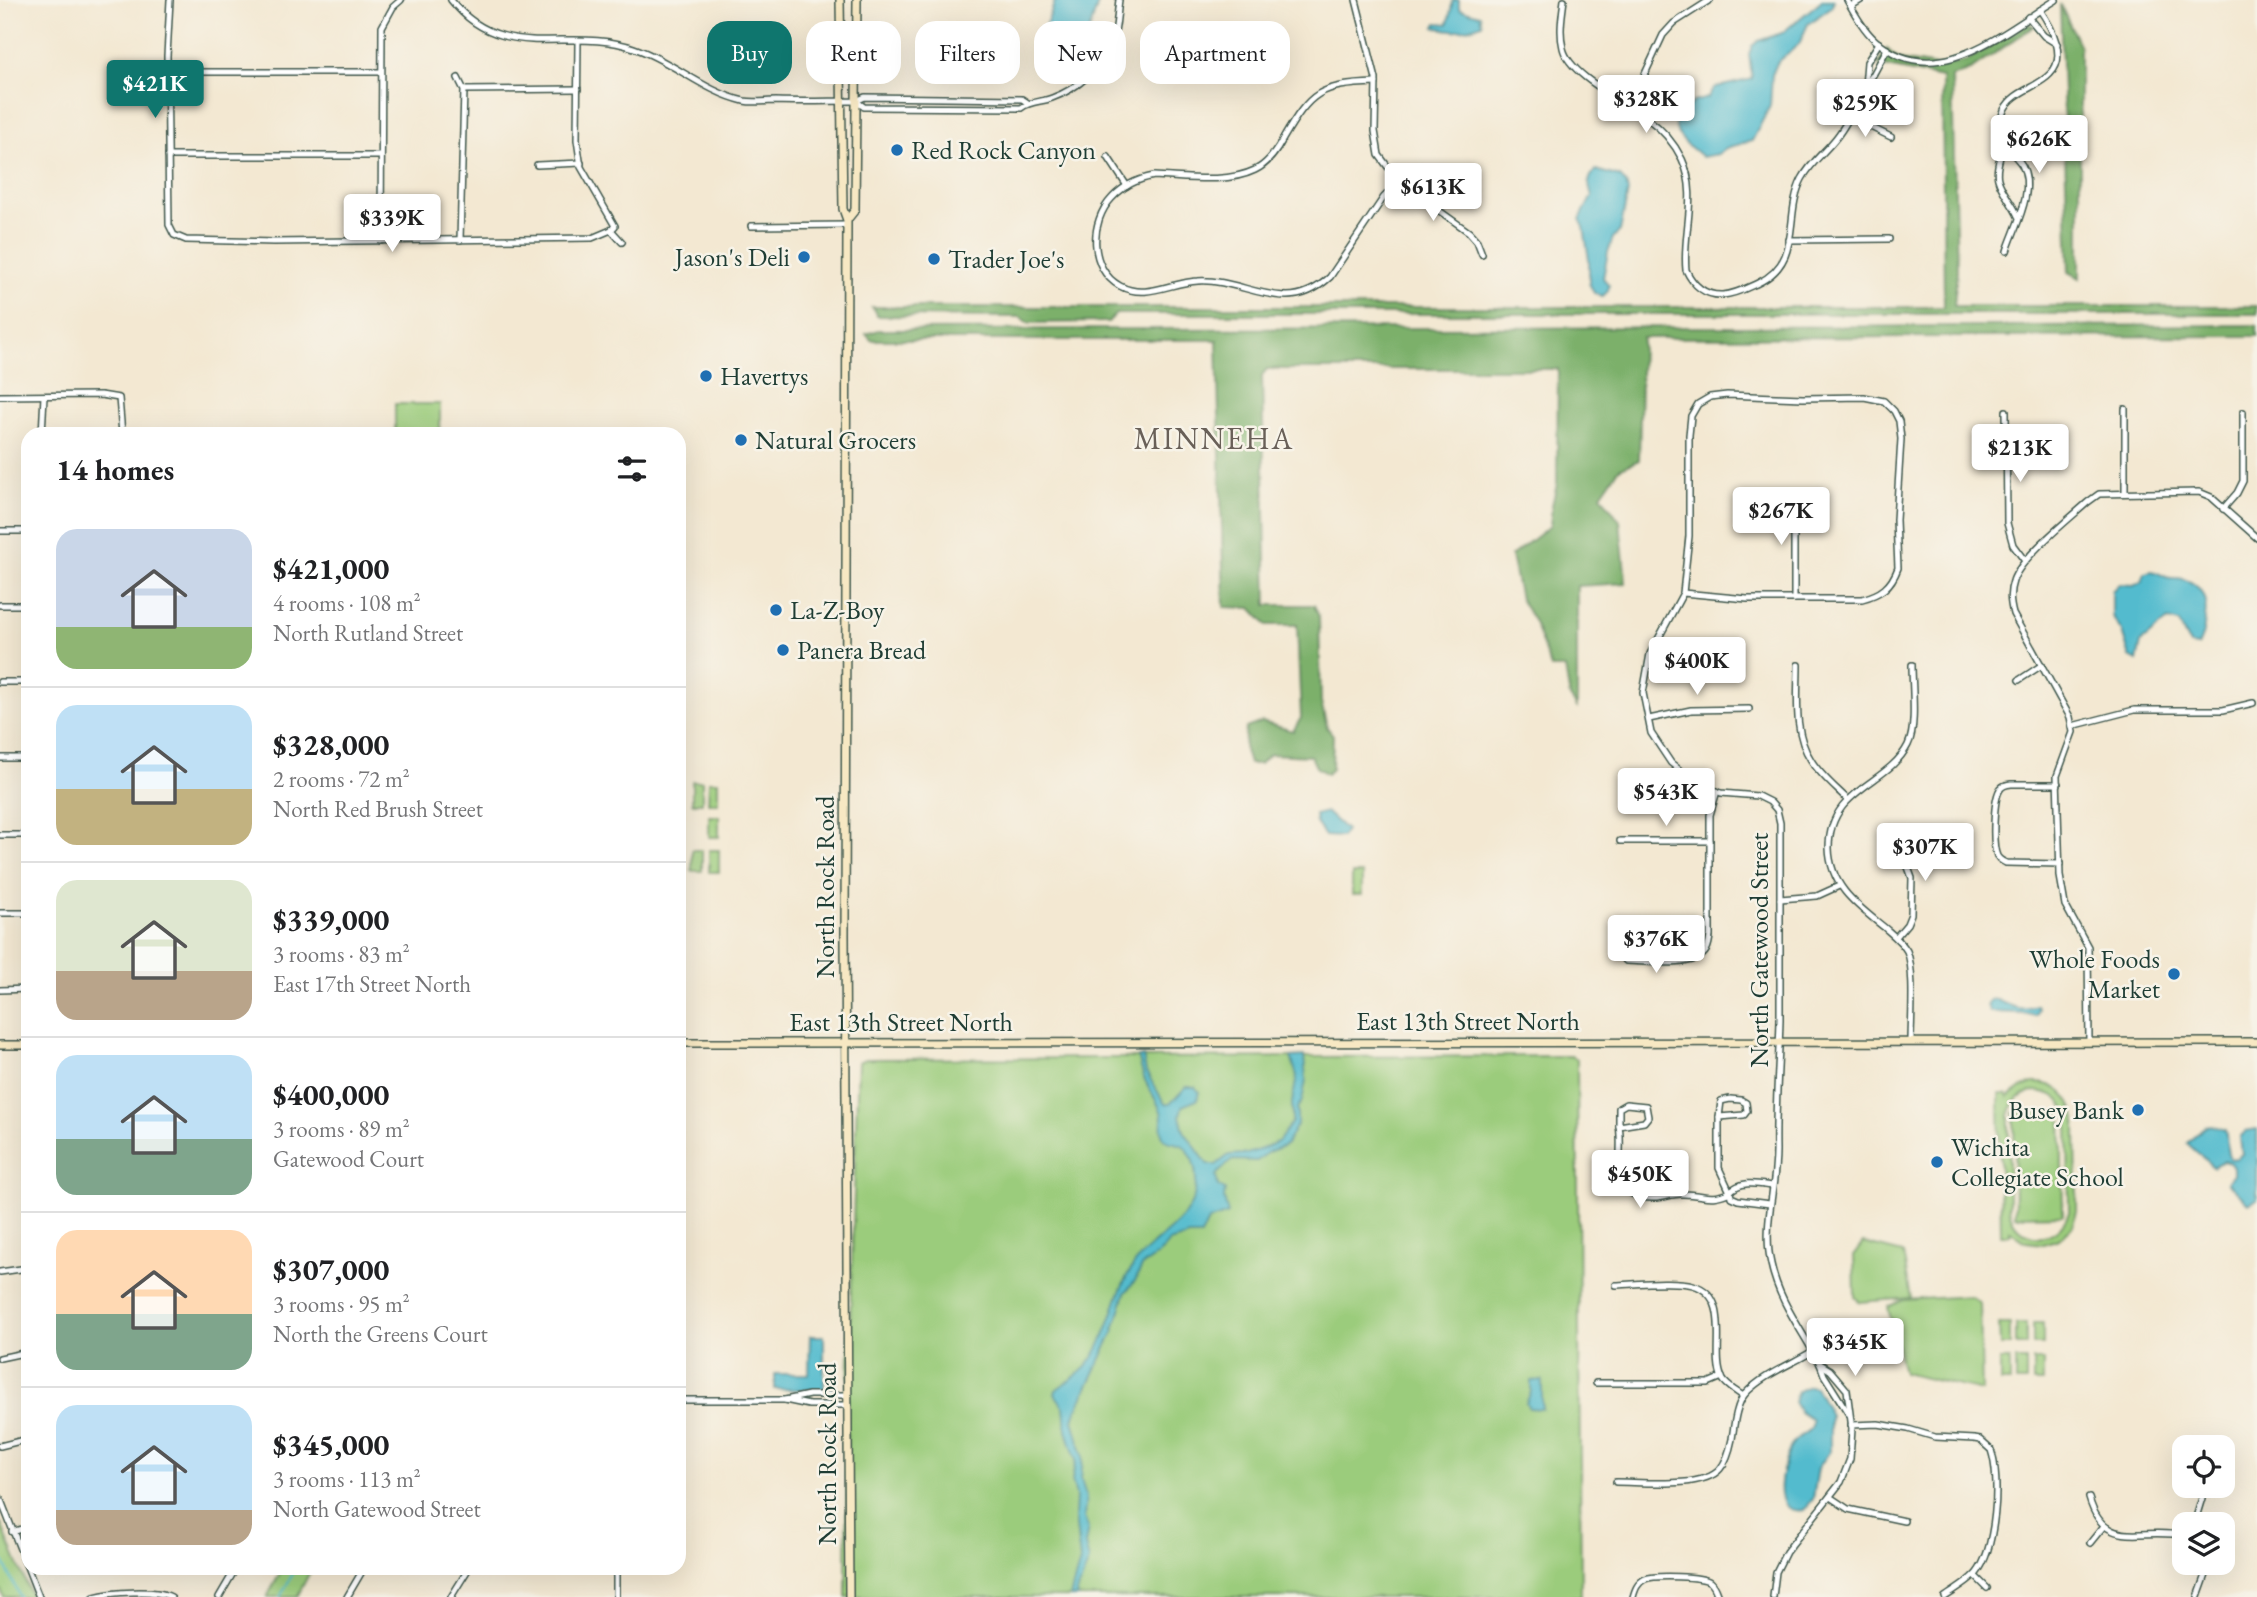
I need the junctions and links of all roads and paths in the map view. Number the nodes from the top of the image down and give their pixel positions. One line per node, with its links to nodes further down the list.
1 (170, 0): 19 (street)
2 (451, 0): 15 (street)
3 (841, 0): 26 (main road, North Rock Road)
4 (857, 0): 27 (main road, North Rock Road)
5 (1119, 0): 28 (street)
6 (1356, 0): 22 (street)
7 (1564, 0): 29 (street)
8 (1710, 0): 29 (street)
9 (1861, 0): 12 (street)
10 (2056, 0): 13 (street)
11 (397, 1): 20 (street)
12 (1849, 3): 16 (street)
13 (2040, 10): 14 (street); 17 (street)
14 (2028, 17): 17 (street); 18 (street)
15 (578, 41): 24 (street); 26 (street)
16 (1879, 43): 18 (street); 23 (street)
17 (2056, 44): 32 (street)
18 (1886, 49): 23 (street)
19 (167, 72): 20 (street); 33 (street)
20 (381, 72): 34 (street)
21 (458, 78): 25 (street)
22 (1376, 83): 38 (street); 39 (street)
23 (1864, 86): 30 (street)
24 (578, 89): 25 (street); 36 (street)
25 (464, 90): 45 (street)
26 (841, 101): 27 (street); 41 (main road, North Rock Road)
27 (856, 101): 28 (street); 28 (street); 41 (main road, North Rock Road)
28 (1028, 103)
29 (1624, 103): 46 (street)
30 (1850, 117): 31 (street); 46 (street)
31 (1891, 137)
32 (2003, 144): 40 (street); 40 (street)
33 (168, 156): 34 (street); 47 (street)
34 (380, 156): 47 (street)
35 (1108, 157): 39 (street)
36 (581, 163): 37 (street); 43 (street)
37 (537, 165)
38 (1399, 182): 39 (street); 50 (street)
39 (1127, 186)
40 (2018, 216): 49 (street)
41 (847, 222): 42 (street); 103 (main road, North Rock Road)
42 (751, 226)
43 (611, 230): 45 (street); 48 (street)
44 (1889, 239): 46 (street)
45 (460, 240): 47 (street)
46 (1790, 240)
47 (381, 241)
48 (622, 242)
49 (2007, 251)
50 (1482, 254)
51 (0, 396): 52 (street)
52 (44, 396): 56 (street); 57 (street)
53 (2125, 408): 58 (street)
54 (2006, 411): 64 (street)
55 (2244, 412): 60 (street)
56 (42, 427)
57 (121, 427)
58 (2125, 492): 60 (street); 64 (street)
59 (1794, 495): 66 (street)
60 (2222, 509): 63 (street)
61 (0, 531): 62 (street)
62 (21, 531)
63 (2257, 538)
64 (2025, 561): 71 (street)
65 (1683, 593): 66 (street); 66 (street, North Gatewood Street); 77 (street, North Gatewood Street)
66 (1794, 599)
67 (0, 606): 68 (street)
68 (21, 606)
69 (1798, 664): 83 (street)
70 (1912, 665): 83 (street)
71 (2042, 665): 72 (street); 78 (street)
72 (2019, 680)
73 (0, 682): 74 (street)
74 (21, 682)
75 (2253, 703): 78 (street)
76 (1749, 709): 77 (street)
77 (1648, 719): 82 (street, North Gatewood Street)
78 (2072, 726): 81 (street)
79 (0, 758): 80 (street)
80 (21, 758)
81 (2058, 784): 89 (street); 89 (street)
82 (1717, 791): 88 (street); 91 (street, North Gatewood Street)
83 (1848, 800): 90 (street)
84 (1883, 832): 94 (street)
85 (0, 835): 86 (street)
86 (21, 835)
87 (1620, 841): 88 (street)
88 (1710, 841): 95 (street)
89 (2060, 864): 100 (street)
90 (1839, 886): 91 (street); 94 (street)
91 (1780, 899): 98 (street, North Gatewood Street)
92 (0, 913): 93 (street)
93 (21, 913)
94 (1896, 937): 99 (street)
95 (1619, 955)
96 (21, 989): 97 (street)
97 (0, 990)
98 (1779, 1042): 99 (main road, East 13th Street North); 103 (main road, East 13th Street North); 108 (street, North Gatewood Street)
99 (1911, 1042): 100 (main road, East 13th Street North)
100 (2089, 1042): 101 (main road, East 13th Street North)
101 (2257, 1042)
102 (686, 1043): 103 (main road, East 13th Street North)
103 (845, 1043): 122 (main road, North Rock Road)
104 (0, 1045): 105 (main road)
105 (21, 1045)
106 (1719, 1117): 106 (street); 109 (street)
107 (1619, 1126): 107 (street); 109 (street)
108 (1772, 1186): 109 (street); 110 (street, North Gatewood Street)
109 (1730, 1192): 110 (street)
110 (1770, 1204): 116 (street, North Gatewood Street)
111 (21, 1269): 112 (street)
112 (0, 1272)
113 (1709, 1282): 115 (street)
114 (1616, 1285): 115 (street)
115 (1702, 1290): 120 (street)
116 (1813, 1352): 119 (street, North Gatewood Street); 123 (street)
117 (21, 1354): 118 (street)
118 (0, 1358)
119 (1820, 1364): 127 (street, North Gatewood Street); 127 (street, North Gatewood Street)
120 (1722, 1377): 121 (street); 123 (street)
121 (1596, 1383)
122 (848, 1395): 125 (street); 126 (main road, North Rock Road)
123 (1743, 1396): 131 (street)
124 (686, 1400): 125 (street)
125 (785, 1401): 126 (street)
126 (848, 1405): 161 (main road, North Rock Road)
127 (1848, 1413): 128 (street, North Gatewood Street)
128 (1852, 1425): 134 (street, North Gatewood Street); 152 (street)
129 (21, 1441): 130 (street)
130 (0, 1446)
131 (1720, 1470): 132 (street); 133 (street)
132 (1726, 1476)
133 (1616, 1482)
134 (1830, 1497): 139 (street); 164 (street, North Gatewood Street)
135 (0, 1498): 142 (street)
136 (2089, 1498): 140 (street)
137 (2202, 1498): 138 (street)
138 (2198, 1512)
139 (1904, 1521)
140 (2103, 1527): 143 (street); 144 (street)
141 (21, 1529): 142 (street)
142 (12, 1532): 145 (street)
143 (2172, 1534)
144 (2090, 1543)
145 (21, 1554)
146 (30, 1575): 154 (street)
147 (232, 1575): 157 (street)
148 (359, 1575): 158 (street)
149 (465, 1575): 159 (street)
150 (616, 1575): 160 (street)
151 (2206, 1575): 166 (street)
152 (1975, 1576): 153 (street); 165 (street)
153 (1987, 1588)
154 (39, 1597)
155 (94, 1597): 156 (street)
156 (171, 1597)
157 (219, 1597)
158 (348, 1597)
159 (451, 1597)
160 (616, 1597)
161 (849, 1597)
162 (1633, 1597): 163 (street)
163 (1718, 1597)
164 (1773, 1597)
165 (1945, 1597)
166 (2198, 1597)

